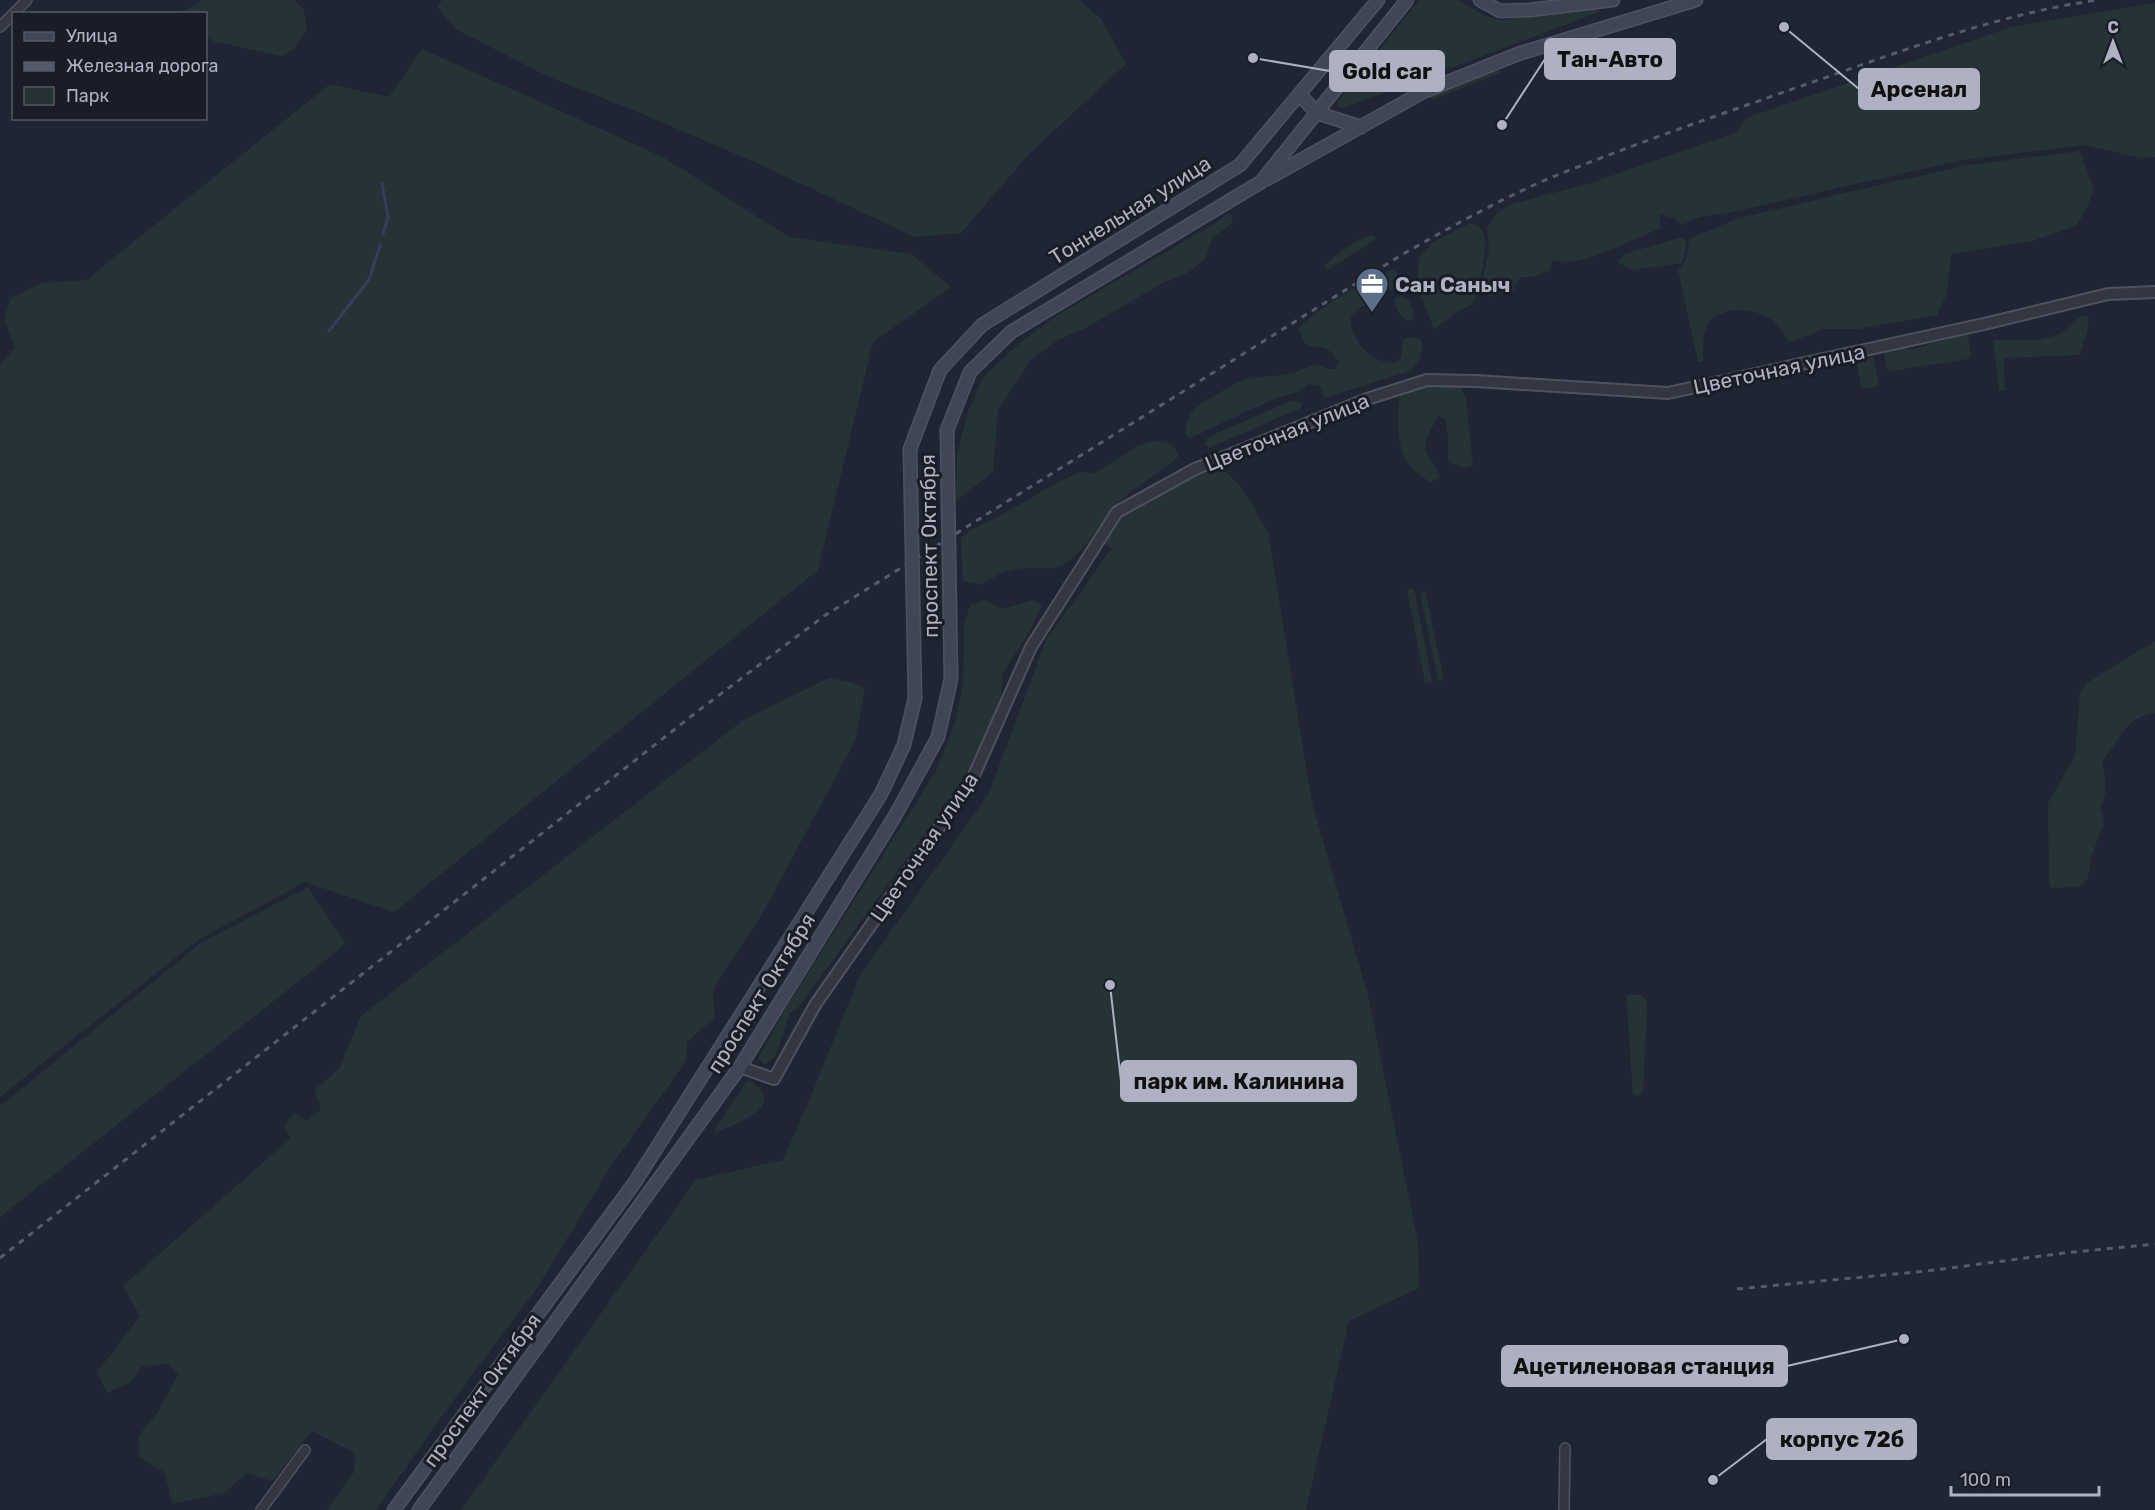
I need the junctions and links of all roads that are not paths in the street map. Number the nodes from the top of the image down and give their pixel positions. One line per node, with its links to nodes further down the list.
1 (27, 0): 7 (street)
2 (1378, 0): 10 (main road, Тоннельная улица)
3 (1407, 0): 11 (main road, Тоннельная улица)
4 (1480, 0): 5 (main road)
5 (1613, 0)
6 (1696, 0): 12 (main road)
7 (15, 12)
8 (12, 15): 9 (street)
9 (0, 27)
10 (1299, 94): 11 (main road); 16 (main road, Тоннельная улица)
11 (1317, 112): 12 (main road); 13 (main road, Тоннельная улица)
12 (1361, 127): 13 (main road)
13 (1261, 182): 15 (main road, Тоннельная улица)
14 (2155, 292): 17 (street, Цветочная улица)
15 (947, 429): 17 (main road, проспект Октября, bridge)
16 (910, 449): 21 (main road, проспект Октября, bridge)
17 (740, 1066): 22 (main road, проспект Октября)
18 (1564, 1448): 23 (street)
19 (305, 1450): 20 (street)
20 (261, 1510)
21 (394, 1510)
22 (419, 1510)
23 (1564, 1510)

